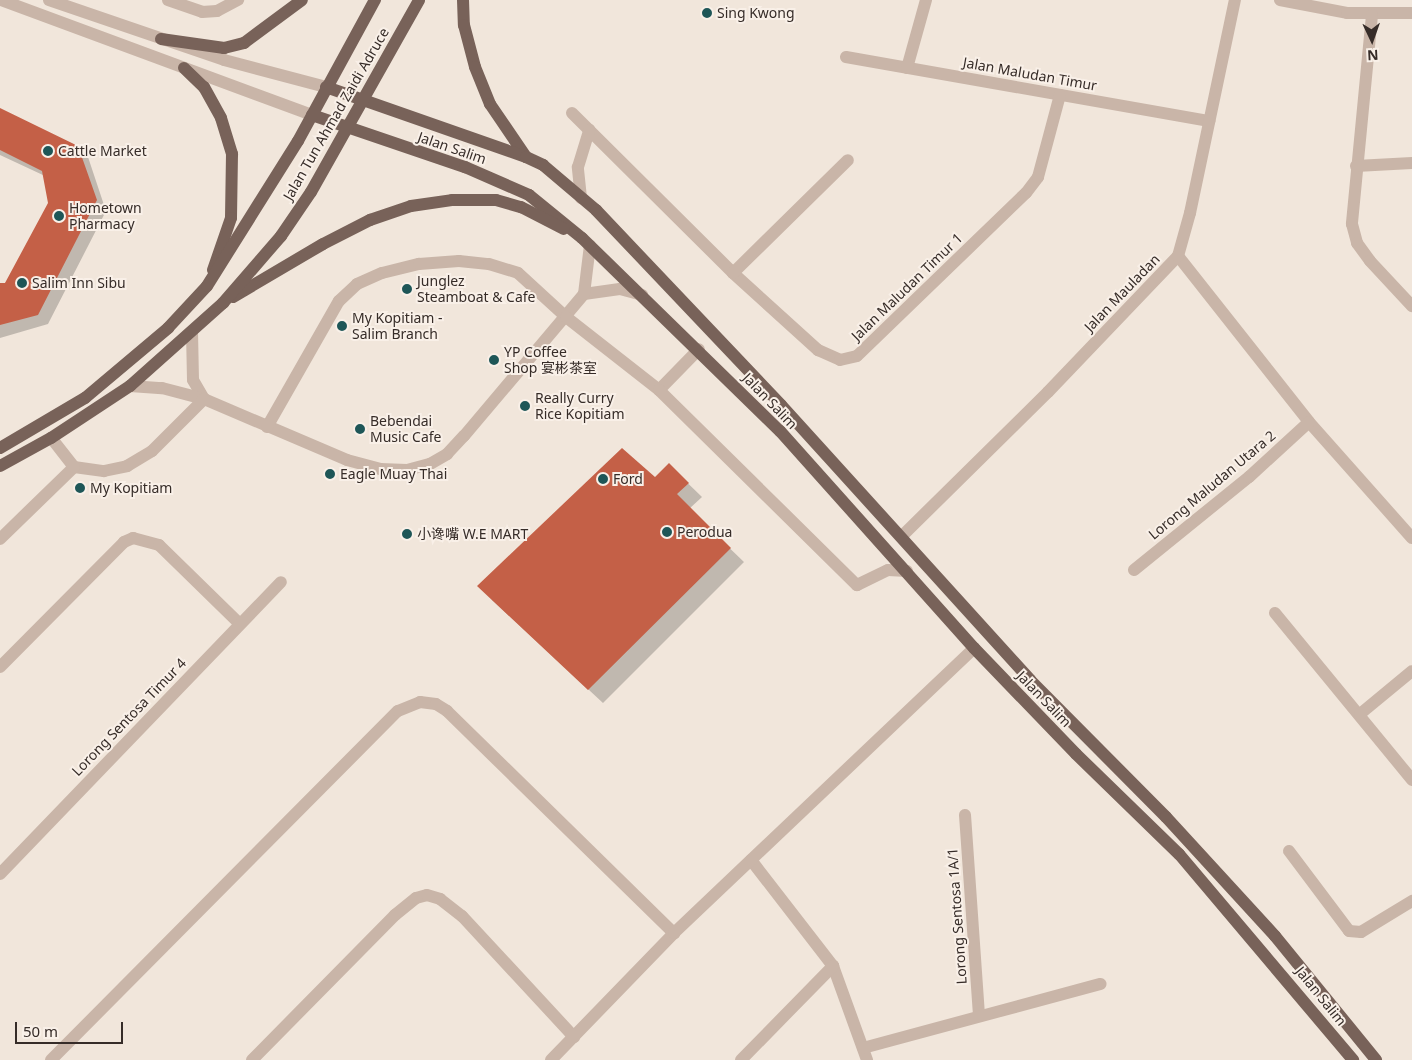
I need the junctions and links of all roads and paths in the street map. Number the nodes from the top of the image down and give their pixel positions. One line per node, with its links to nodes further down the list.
1 (1, 0): 16 (street, Jalan Salim)
2 (49, 0): 14 (street, Jalan Salim)
3 (168, 0): 4 (street)
4 (238, 0)
5 (302, 0): 14 (main road)
6 (375, 0): 18 (main road, Jalan Tun Ahmad Zaidi Adruce)
7 (418, 0): 20 (main road, Jalan Tun Ahmad Zaidi Adruce)
8 (463, 0): 26 (main road)
9 (926, 0): 17 (street)
10 (1235, 0): 23 (street, Jalan Mauladan)
11 (1280, 0): 13 (street)
12 (1412, 13): 13 (street)
13 (1372, 15): 29 (street)
14 (161, 39): 18 (street, Jalan Salim)
15 (846, 57): 17 (street, Jalan Maludan Timur)
16 (184, 68): 22 (street, Jalan Salim); 34 (main road)
17 (907, 68): 19 (street, Jalan Maludan Timur)
18 (326, 86): 20 (main road, Jalan Salim); 22 (main road, Jalan Tun Ahmad Zaidi Adruce)
19 (1060, 95): 23 (street, Jalan Maludan Timur); 33 (street, Jalan Maludan Timur 1)
20 (365, 99): 24 (main road, Jalan Tun Ahmad Zaidi Adruce); 26 (main road, Jalan Salim)
21 (572, 113): 25 (street, Jalan Maludan Timur 1)
22 (312, 116): 24 (main road, Jalan Salim); 34 (main road, Jalan Tun Ahmad Zaidi Adruce)
23 (1209, 121): 32 (street, Jalan Mauladan)
24 (349, 129): 31 (main road, Jalan Salim); 37 (main road, Jalan Tun Ahmad Zaidi Adruce)
25 (589, 130): 30 (street); 33 (street, Jalan Maludan Timur 1)
26 (526, 157): 30 (main road, Jalan Salim)
27 (848, 160): 33 (street)
28 (1412, 163): 29 (street)
29 (1356, 166): 38 (street)
30 (581, 198): 51 (main road, Jalan Salim)
31 (586, 241): 35 (street); 36 (main road, Jalan Salim); 37 (main road)
32 (1178, 256): 45 (street); 51 (street, Jalan Mauladan)
33 (733, 273)
34 (207, 286): 48 (main road, Jalan Tun Ahmad Zaidi Adruce)
35 (584, 294): 36 (street); 39 (street)
36 (642, 295): 41 (main road, Jalan Salim)
37 (223, 303): 40 (main road, Jalan Tun Ahmad Zaidi Adruce)
38 (1412, 306)
39 (566, 316): 43 (street); 46 (street); 46 (street)
40 (192, 332): 42 (main road, Jalan Tun Ahmad Zaidi Adruce); 44 (street)
41 (699, 349): 43 (street); 55 (main road, Jalan Salim)
42 (130, 386): 44 (street); 47 (main road, Jalan Tun Ahmad Zaidi Adruce)
43 (659, 390): 55 (street)
44 (204, 399): 46 (street); 50 (street)
45 (1309, 422): 52 (street); 54 (street, Lorong Maludan Utara 2)
46 (268, 427)
47 (52, 438): 49 (main road, Jalan Tun Ahmad Zaidi Adruce); 50 (street)
48 (0, 448)
49 (0, 466)
50 (74, 466): 53 (street)
51 (902, 536): 80 (main road, Jalan Salim)
52 (1412, 538)
53 (0, 539)
54 (1134, 570)
55 (907, 571): 59 (main road, Jalan Salim)
56 (281, 582): 58 (street, Lorong Sentosa Timur 4)
57 (1275, 613): 62 (street)
58 (240, 624): 60 (street); 67 (street, Lorong Sentosa Timur 4)
59 (974, 648): 66 (street); 79 (main road, Jalan Salim)
60 (0, 667)
61 (1412, 671): 62 (street)
62 (1360, 714): 63 (street)
63 (1412, 780)
64 (966, 815): 72 (street, Lorong Sentosa 1A/1)
65 (1289, 851): 68 (street)
66 (751, 860): 69 (street); 70 (street)
67 (0, 874)
68 (1412, 901)
69 (674, 933): 73 (street); 75 (street)
70 (834, 966): 74 (street); 78 (street)
71 (1100, 984): 72 (street)
72 (979, 1016): 74 (street)
73 (574, 1037): 76 (street); 77 (street)
74 (865, 1054)
75 (51, 1060)
76 (252, 1060)
77 (551, 1060)
78 (741, 1060)
79 (1353, 1060)
80 (1376, 1060)

